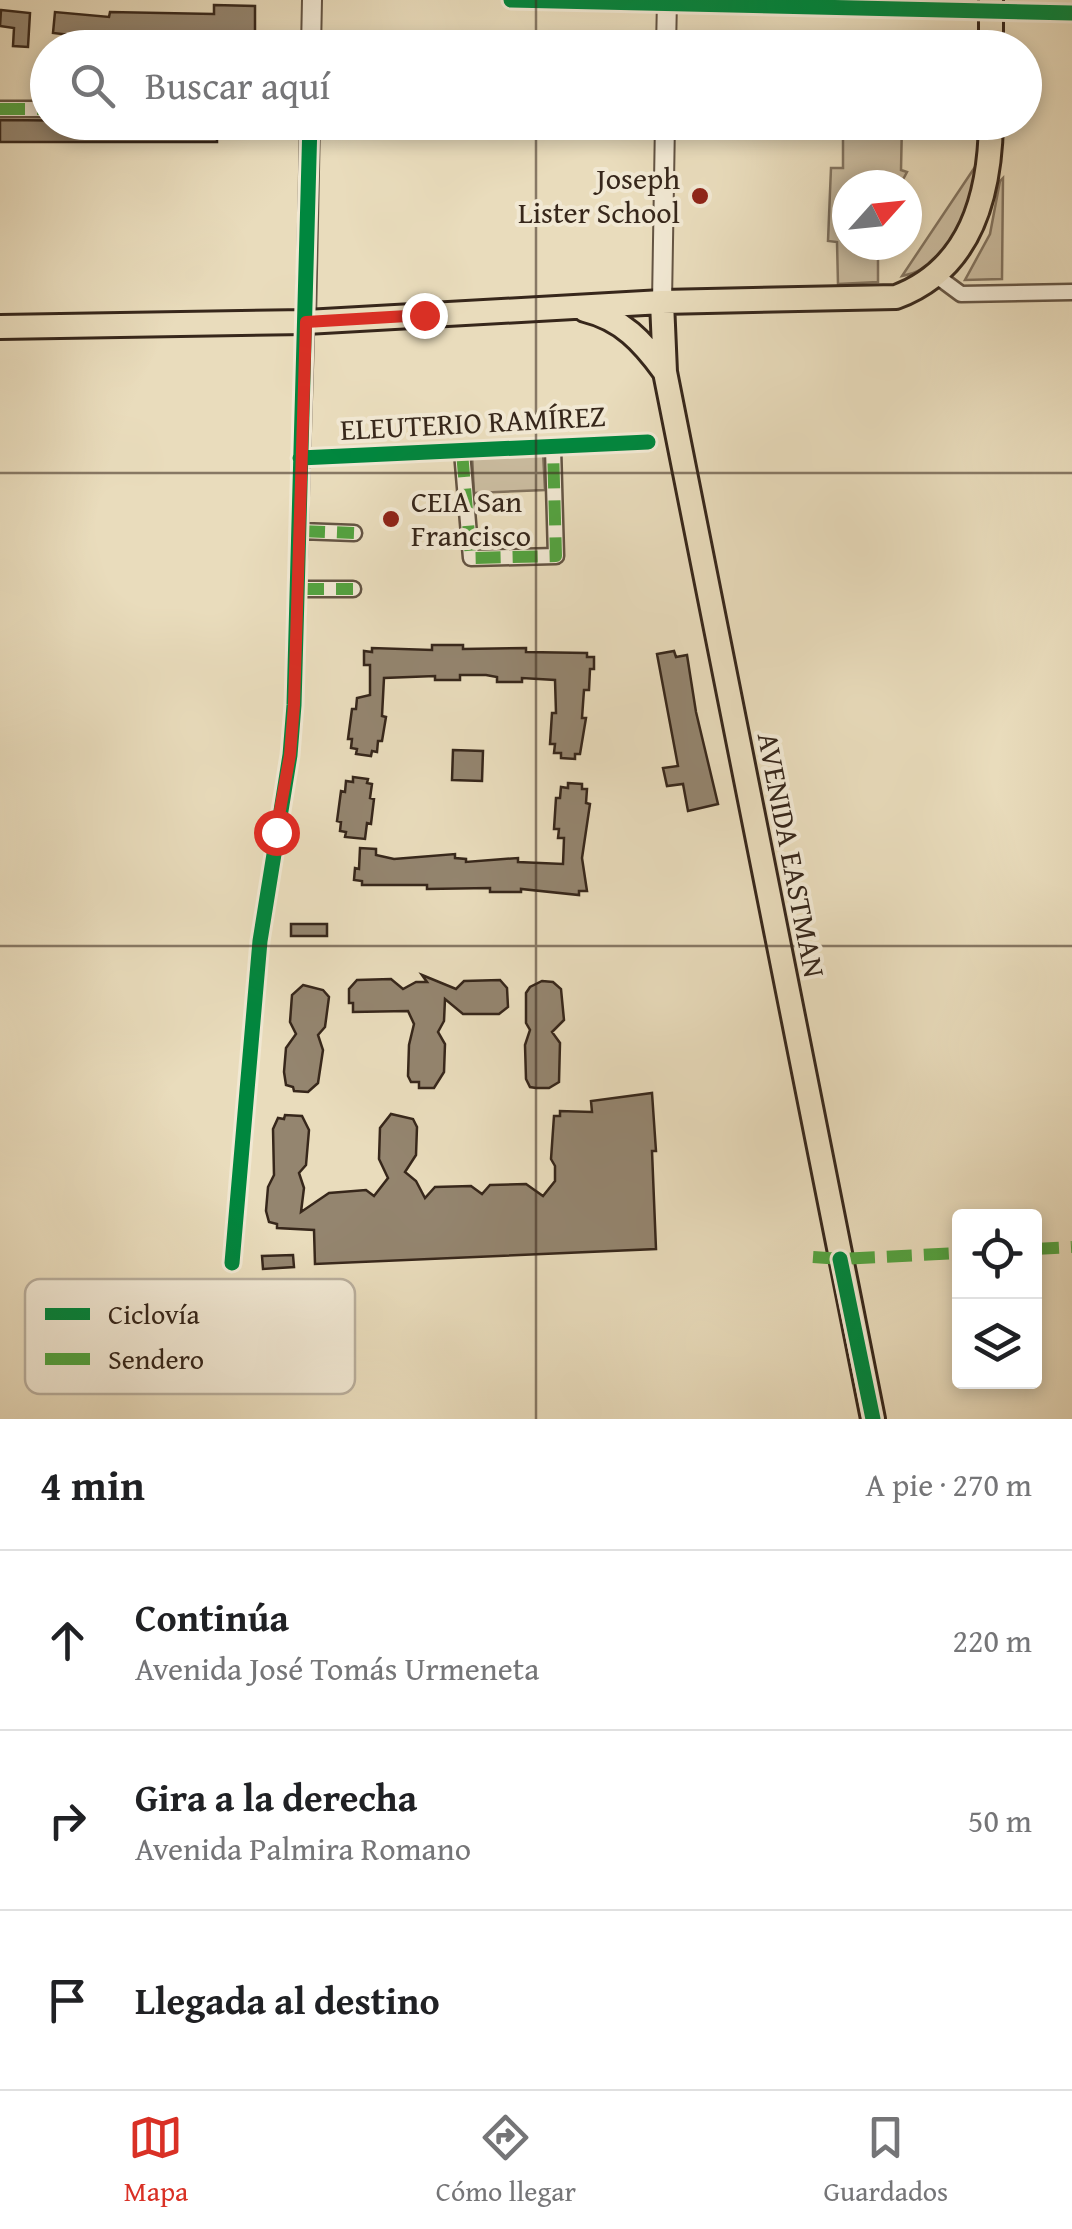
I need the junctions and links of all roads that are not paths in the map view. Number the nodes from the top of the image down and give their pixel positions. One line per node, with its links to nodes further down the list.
1 (312, 0): 6 (street)
2 (511, 0): 3 (street)
3 (667, 3): 4 (street); 7 (street)
4 (991, 6): 5 (street)
5 (1072, 13)
6 (311, 30)
7 (666, 30)
8 (0, 109): 9 (street)
9 (30, 109)
10 (310, 140): 17 (street)
11 (665, 140): 15 (street)
12 (989, 140): 13 (main road)
13 (934, 274): 14 (street); 15 (main road)
14 (1072, 292)
15 (662, 302): 16 (main road); 19 (main road, AVENIDA EASTMAN)
16 (567, 307): 17 (main road); 19 (main road)
17 (306, 322): 18 (main road); 23 (street)
18 (0, 326)
19 (665, 372): 29 (main road, AVENIDA EASTMAN)
20 (648, 442): 21 (street, ELEUTERIO RAMÍREZ)
21 (553, 448): 22 (street, ELEUTERIO RAMÍREZ); 22 (street)
22 (462, 452): 23 (street, ELEUTERIO RAMÍREZ)
23 (300, 458): 24 (street)
24 (300, 532): 25 (street); 26 (street)
25 (354, 533)
26 (298, 589): 27 (street); 28 (street)
27 (353, 589)
28 (232, 1263)
29 (873, 1419)

